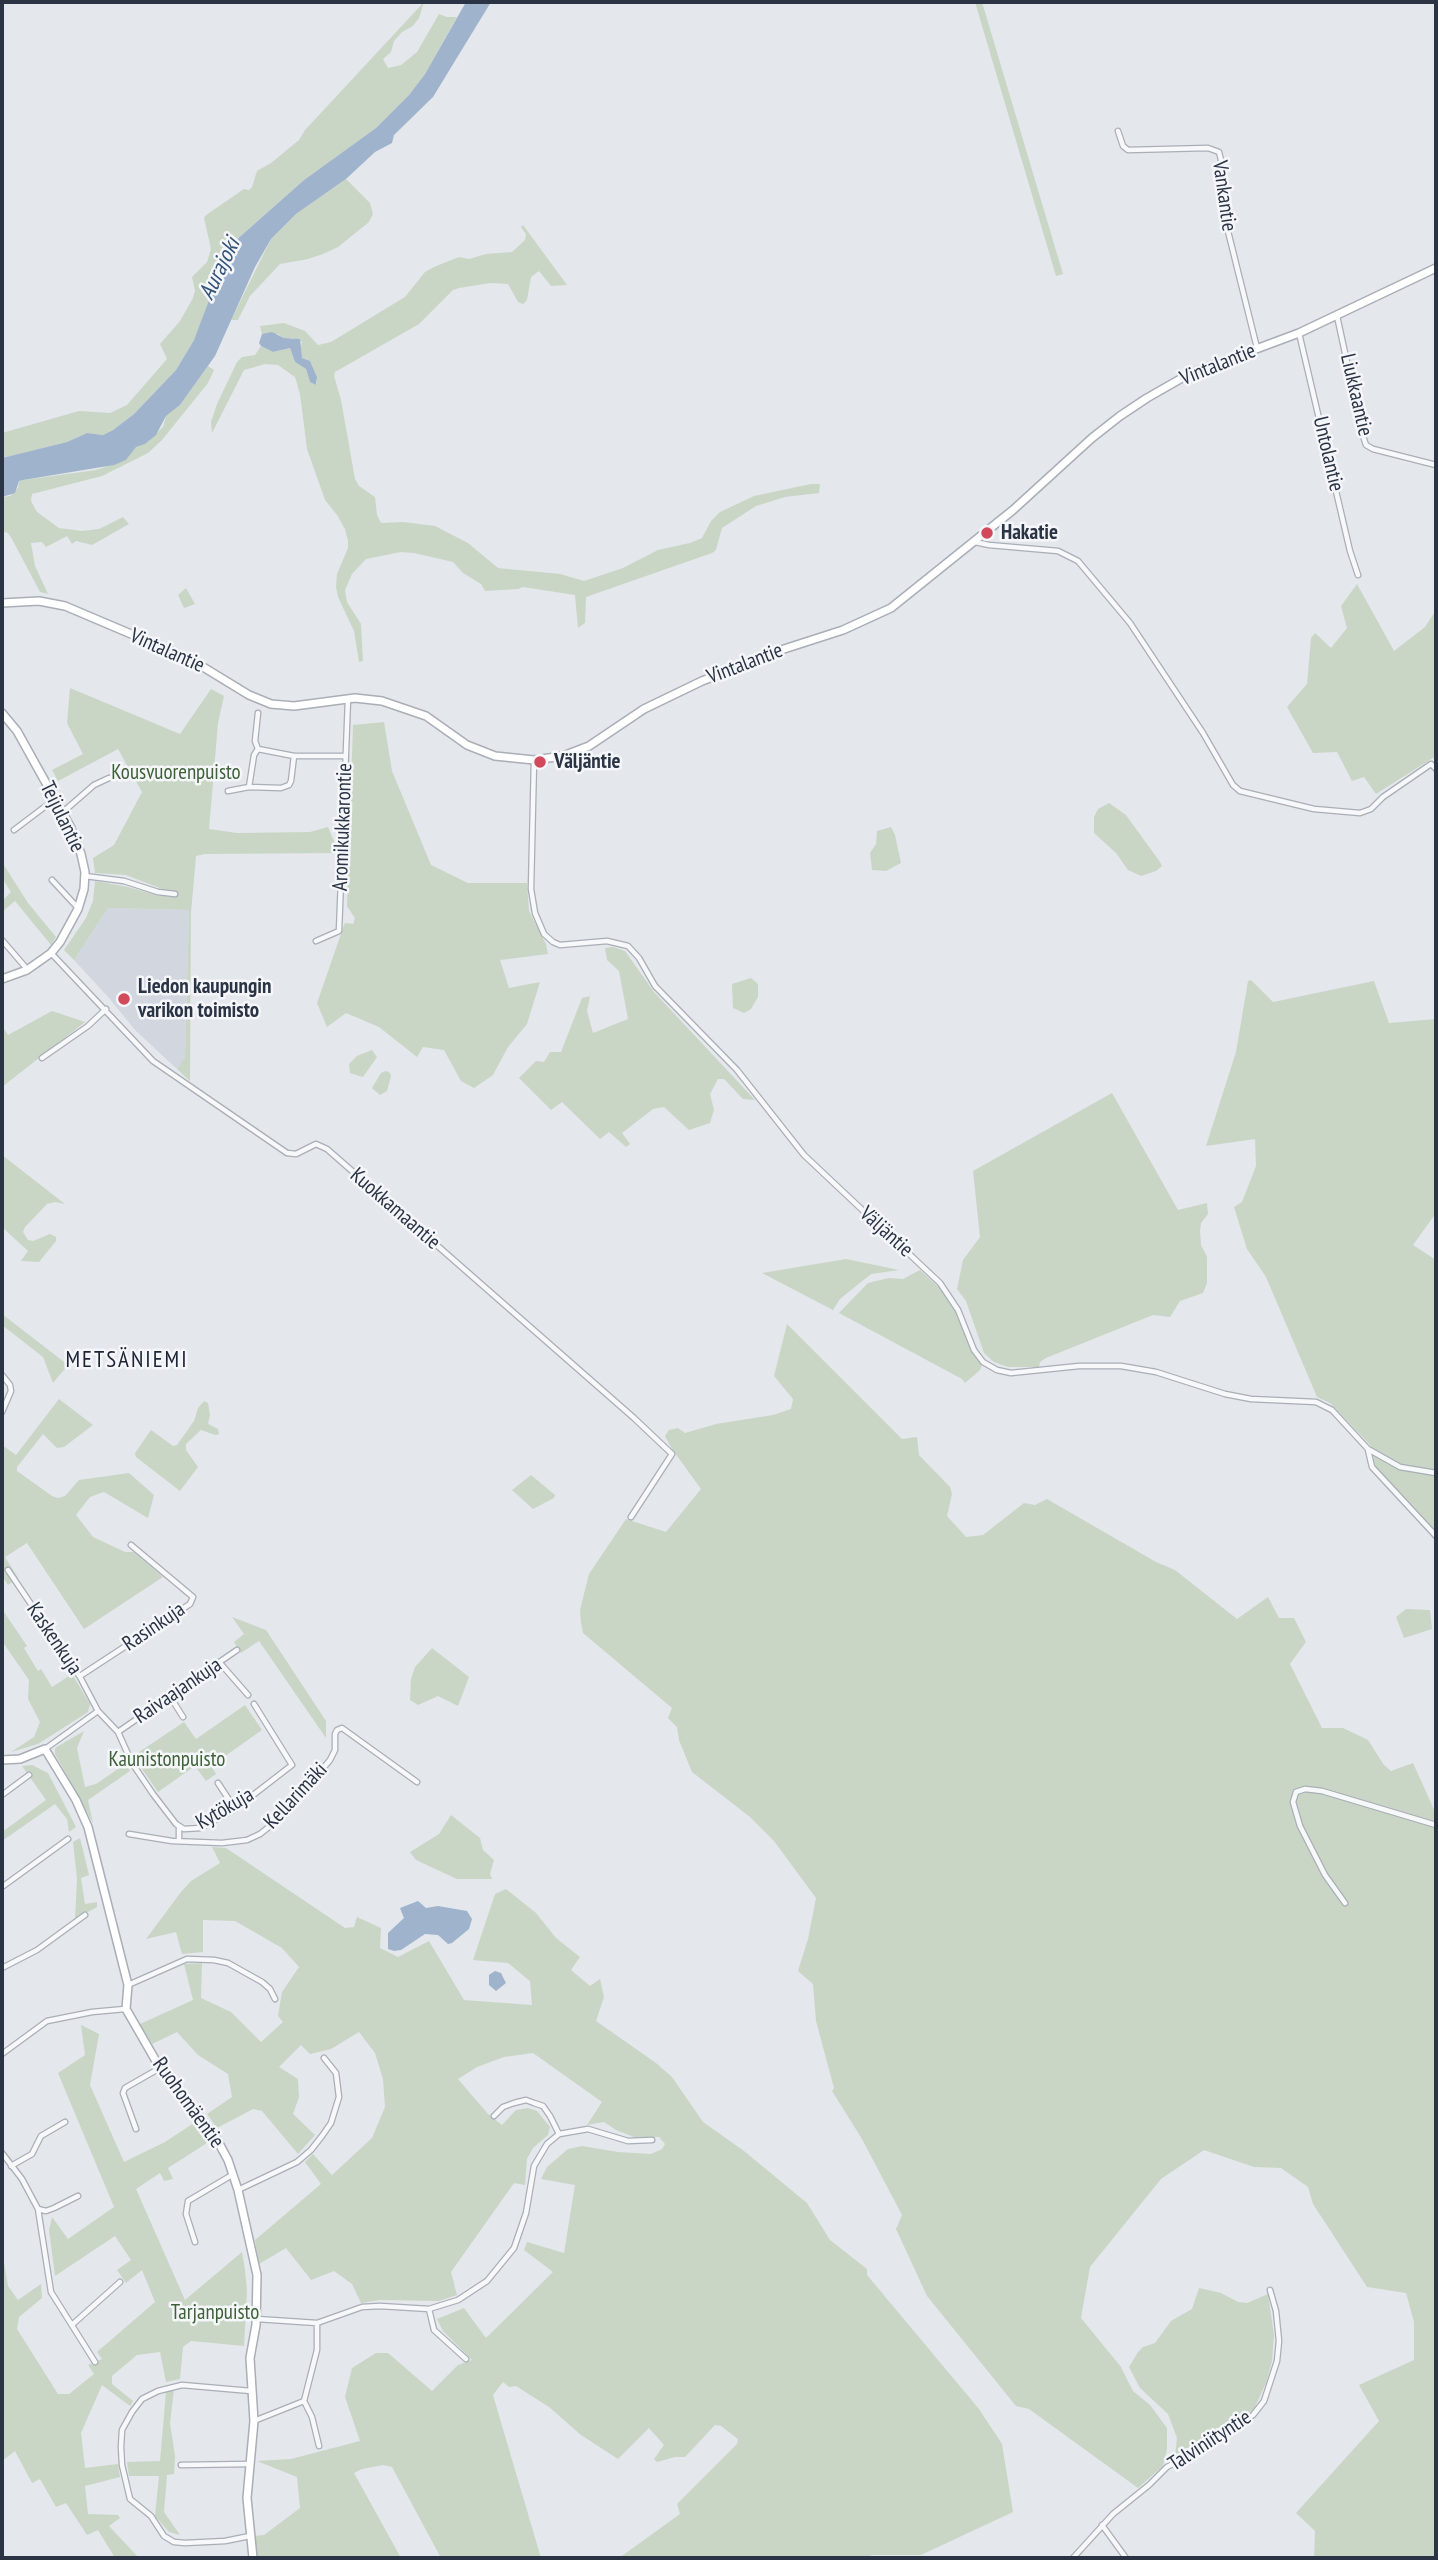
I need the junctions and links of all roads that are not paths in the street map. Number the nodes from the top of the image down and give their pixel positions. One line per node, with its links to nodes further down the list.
1 (1118, 131): 5 (street, Vankantie)
2 (1436, 268): 3 (street, Vintalantie)
3 (1337, 316): 4 (street, Vintalantie); 6 (street, Liukkaantie)
4 (1299, 332): 5 (street, Vintalantie); 8 (street, Untolantie)
5 (1257, 349): 7 (street, Vintalantie)
6 (1436, 465)
7 (974, 541): 16 (street, Vintalantie); 17 (street)
8 (1358, 575)
9 (2, 603): 10 (street, Vintalantie)
10 (348, 699): 15 (street, Aromikukkarontie); 16 (street, Vintalantie)
11 (2, 713): 22 (street, Teijulantie)
12 (258, 713): 13 (street)
13 (258, 749): 14 (street); 20 (street)
14 (294, 756): 15 (street); 20 (street)
15 (345, 756): 30 (street, Aromikukkarontie)
16 (534, 760): 38 (street, Väljäntie)
17 (1434, 762): 18 (street)
18 (1436, 769)
19 (109, 778): 23 (street)
20 (249, 787): 21 (street)
21 (228, 791)
22 (56, 799): 23 (street, Teijulantie); 24 (street)
23 (63, 813): 25 (street, Teijulantie)
24 (14, 830)
25 (88, 876): 27 (street); 28 (street, Teijulantie)
26 (52, 880): 28 (street)
27 (175, 894)
28 (78, 909): 31 (street, Teijulantie)
29 (2, 940): 32 (street)
30 (316, 940)
31 (51, 953): 32 (street, Teijulantie); 34 (street, Kuokkamaantie)
32 (27, 970): 33 (street, Teijulantie)
33 (2, 979)
34 (106, 1009): 35 (street); 40 (street, Kuokkamaantie)
35 (42, 1058)
36 (2, 1375): 37 (street)
37 (2, 1412)
38 (1368, 1450): 39 (street, Väljäntie); 41 (street)
39 (1436, 1473)
40 (631, 1517)
41 (1436, 1536)
42 (131, 1545): 46 (street, Rasinkuja)
43 (8, 1570): 46 (street, Kaskenkuja)
44 (237, 1650): 45 (street, Raivaajankuja)
45 (219, 1663): 47 (street); 48 (street, Raivaajankuja)
46 (80, 1676): 50 (street, Kaskenkuja)
47 (248, 1695)
48 (171, 1698): 51 (street); 52 (street, Raivaajankuja)
49 (254, 1704): 59 (street, Kytökuja)
50 (98, 1711): 52 (street, Kytökuja); 53 (street)
51 (183, 1717)
52 (118, 1732): 61 (street, Kytökuja)
53 (45, 1749): 54 (street); 69 (street)
54 (2, 1760)
55 (29, 1775): 58 (street)
56 (417, 1782): 64 (street, Kellarimäki)
57 (218, 1783): 59 (street)
58 (2, 1795)
59 (235, 1809): 61 (street, Kytökuja)
60 (1436, 1825): 66 (street)
61 (179, 1826): 64 (street)
62 (129, 1834): 64 (street)
63 (68, 1839): 65 (street)
64 (178, 1841)
65 (2, 1887)
66 (1345, 1903)
67 (85, 1915): 68 (street)
68 (2, 1968)
69 (128, 1985): 70 (street); 71 (street)
70 (275, 1999)
71 (126, 2009): 72 (street); 74 (street, Ruohomäentie)
72 (2, 2054)
73 (324, 2058): 83 (street)
74 (160, 2068): 77 (street); 82 (street, Ruohomäentie)
75 (495, 2116): 78 (street)
76 (65, 2122): 81 (street)
77 (136, 2129)
78 (559, 2134): 79 (street); 89 (street)
79 (652, 2140)
80 (2, 2153): 81 (street)
81 (11, 2166): 85 (street)
82 (233, 2175): 83 (street, Ruohomäentie); 86 (street)
83 (238, 2190): 90 (street, Ruohomäentie)
84 (78, 2196): 85 (street)
85 (38, 2209): 92 (street)
86 (195, 2242)
87 (120, 2282): 92 (street)
88 (1270, 2290): 101 (street, Talviniityntie)
89 (429, 2309): 91 (street); 93 (street)
90 (256, 2319): 91 (street); 95 (street, Ruohomäentie)
91 (317, 2323): 96 (street)
92 (73, 2325): 94 (street)
93 (466, 2359)
94 (95, 2362)
95 (251, 2391): 97 (street, Ruohomäentie); 102 (street)
96 (304, 2401): 97 (street); 98 (street)
97 (254, 2421): 99 (street, Ruohomäentie)
98 (319, 2446)
99 (250, 2464): 100 (street); 102 (street, Ruohomäentie)
100 (181, 2465)
101 (1102, 2525): 104 (street, Talviniityntie); 105 (street)
102 (250, 2536): 103 (street, Ruohomäentie)
103 (253, 2558)
104 (1073, 2558)
105 (1126, 2558)

